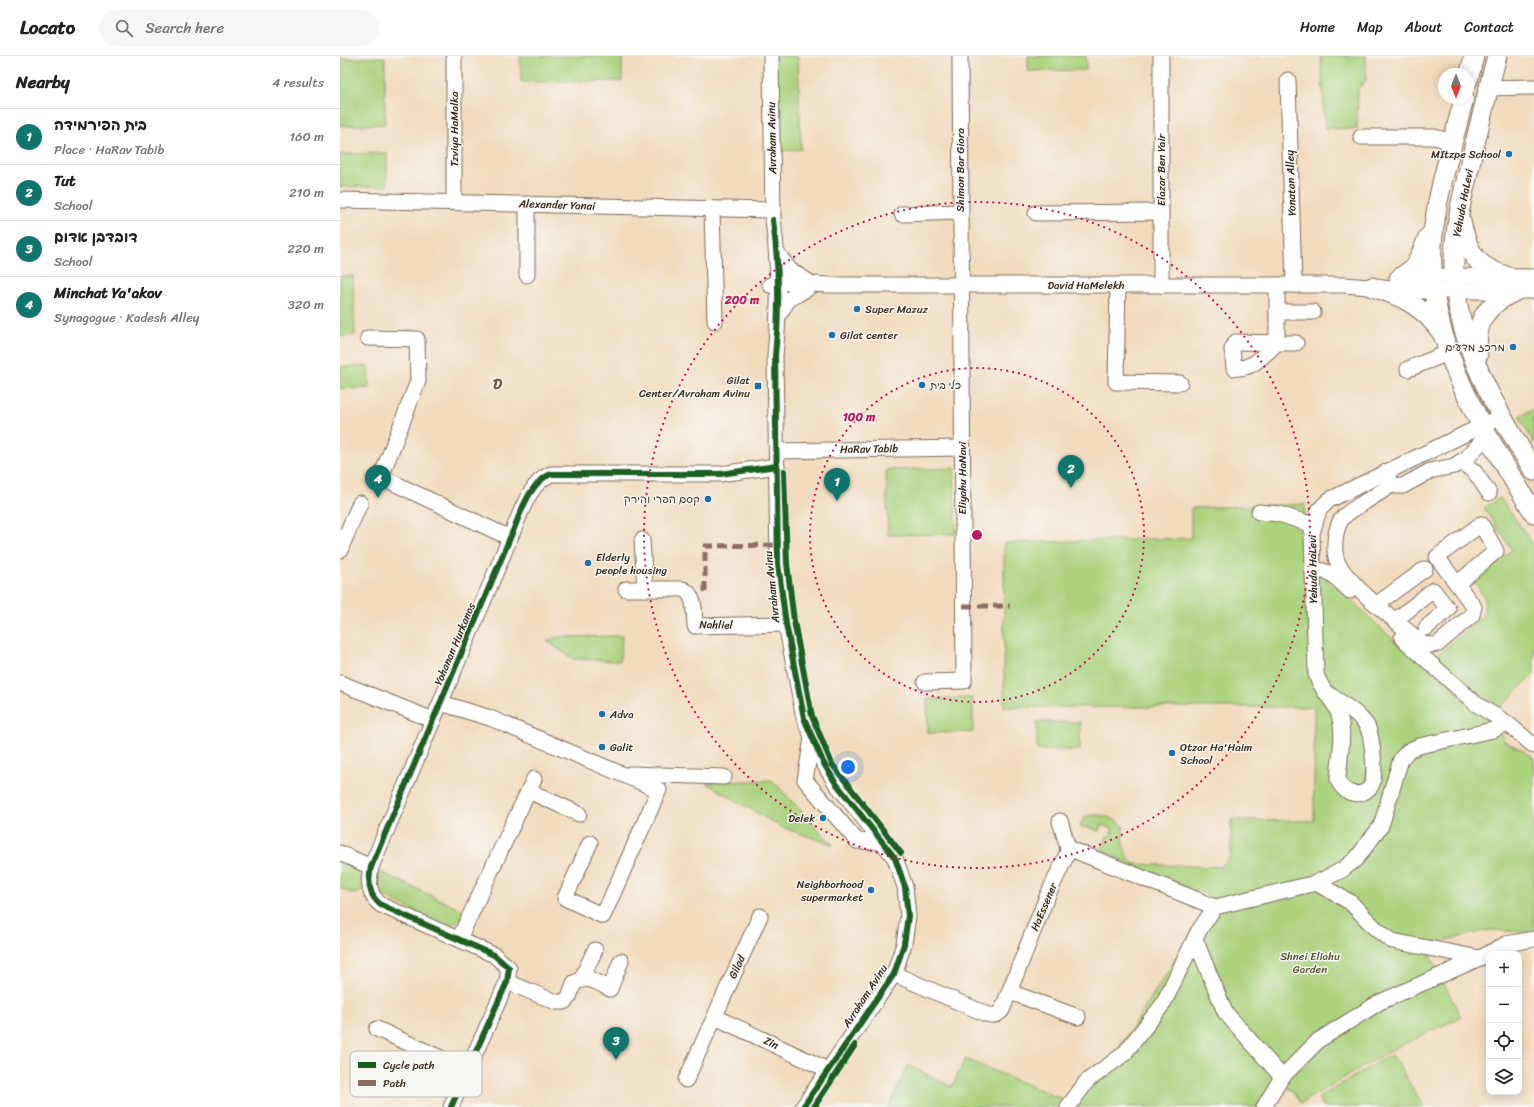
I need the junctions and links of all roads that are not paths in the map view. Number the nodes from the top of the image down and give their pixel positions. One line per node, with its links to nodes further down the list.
1 (454, 56): 15 (street, Tzviya HaMalka)
2 (771, 56): 23 (street, Avraham Avinu)
3 (960, 56): 18 (street, Shimon Bar Giora)
4 (1161, 56): 19 (street, Elazar Ben Yair)
5 (1474, 56): 7 (main road)
6 (1497, 56): 10 (main road, Yehuda HaLevi)
7 (1471, 68)
8 (1288, 80): 35 (street, Yonatan Alley)
9 (1534, 87): 10 (street)
10 (1489, 88): 21 (main road, Yehuda HaLevi)
11 (1462, 104): 13 (main road, Yehuda HaLevi)
12 (1361, 137): 13 (street)
13 (1453, 142): 24 (main road, Yehuda HaLevi)
14 (340, 200): 15 (street, Alexander Yanai)
15 (454, 202): 16 (street, Alexander Yanai)
16 (527, 204): 17 (street, Alexander Yanai); 26 (street)
17 (712, 209): 23 (street, Alexander Yanai); 44 (street)
18 (960, 212): 22 (street); 31 (street, Shimon Bar Giora)
19 (1161, 212): 20 (street); 33 (street, Elazar Ben Yair)
20 (1036, 213)
21 (1459, 213): 30 (main road, Yehuda HaLevi); 39 (main road)
22 (902, 214)
23 (773, 215): 25 (street, Avraham Avinu); 37 (street, Avraham Avinu)
24 (1435, 220): 28 (main road); 29 (main road, Yehuda HaLevi)
25 (777, 253): 37 (street, Avraham Avinu); 38 (street)
26 (526, 275)
27 (1534, 277): 39 (street)
28 (1400, 278): 29 (street, David HaMelekh); 36 (street, David HaMelekh)
29 (1434, 284): 30 (street); 40 (street, David HaMelekh); 45 (main road, Yehuda HaLevi)
30 (1456, 284): 39 (street); 51 (main road, Yehuda HaLevi)
31 (960, 285): 32 (street, David HaMelekh); 38 (street, David HaMelekh); 55 (street, Eliyahu HaNavi)
32 (1118, 285): 33 (street, David HaMelekh); 52 (street)
33 (1162, 285): 34 (street, David HaMelekh)
34 (1277, 285): 35 (street, David HaMelekh); 41 (street)
35 (1294, 285): 36 (street, David HaMelekh)
36 (1344, 285): 40 (street, David HaMelekh)
37 (775, 286): 38 (street, David HaMelekh); 43 (street, Avraham Avinu); 49 (street, Avraham Avinu)
38 (809, 286): 43 (street)
39 (1520, 286): 51 (main road)
40 (1372, 287): 45 (main road)
41 (1277, 312): 42 (street); 47 (street)
42 (1313, 312)
43 (778, 316): 49 (street, Avraham Avinu)
44 (715, 321)
45 (1443, 335): 48 (main road, Yehuda HaLevi)
46 (368, 338): 66 (street)
47 (1296, 343)
48 (1448, 353): 50 (street); 54 (main road, Yehuda HaLevi)
49 (775, 356): 56 (street, Avraham Avinu)
50 (1408, 369)
51 (1479, 370): 53 (main road, Yehuda HaLevi)
52 (1180, 384)
53 (1502, 416): 54 (street, Yehuda HaLevi); 59 (main road, Yehuda HaLevi)
54 (1485, 431): 57 (street); 60 (street, Yehuda HaLevi); 64 (main road, Yehuda HaLevi)
55 (962, 448): 56 (street, HaRav Tabib); 78 (street, Eliyahu HaNavi)
56 (777, 451): 58 (street, Avraham Avinu)
57 (1460, 462): 60 (street); 61 (street)
58 (777, 466): 66 (street, Yohanan Hurkanos); 76 (street, Avraham Avinu)
59 (1534, 471)
60 (1388, 476): 65 (street, Yehuda HaLevi); 74 (street)
61 (1489, 494)
62 (360, 503): 68 (street)
63 (1259, 512): 65 (street)
64 (1534, 513)
65 (1313, 525): 69 (street, Yehuda HaLevi)
66 (510, 538): 81 (street, Yohanan Hurkanos)
67 (642, 540): 73 (street)
68 (340, 550)
69 (1312, 569): 80 (street, Yehuda HaLevi); 83 (street)
70 (1425, 569): 74 (street)
71 (1456, 584): 75 (street)
72 (626, 589): 73 (street, Nahliel)
73 (645, 589): 76 (street, Nahliel)
74 (1377, 604): 75 (street)
75 (1396, 620): 77 (street)
76 (786, 624): 84 (street, Avraham Avinu)
77 (1426, 628)
78 (925, 682)
79 (340, 683): 82 (street)
80 (1324, 691): 80 (street, Yehuda HaLevi)
81 (441, 703): 82 (street, Yohanan Hurkanos); 86 (street)
82 (433, 720): 94 (street, Yohanan Hurkanos)
83 (1507, 723): 85 (street); 95 (street)
84 (812, 738): 90 (street, Avraham Avinu); 90 (street)
85 (1534, 746)
86 (621, 774): 87 (street); 91 (street)
87 (724, 776)
88 (579, 814): 98 (street)
89 (1060, 821): 92 (street)
90 (882, 842): 104 (street, Avraham Avinu)
91 (590, 843)
92 (1068, 848): 96 (street); 107 (street, HaEssener)
93 (340, 854): 94 (street)
94 (371, 867): 98 (street, Yohanan Hurkanos)
95 (1316, 883): 96 (street); 102 (street)
96 (1215, 907): 99 (street)
97 (760, 916): 108 (street, Gilad)
98 (459, 939): 105 (street, Yohanan Hurkanos)
99 (1195, 939): 114 (street); 119 (street)
100 (1534, 939): 102 (street)
101 (594, 950): 106 (street)
102 (1480, 958): 114 (street)
103 (621, 961): 106 (street)
104 (894, 974): 107 (street, HaEssener); 113 (street, Avraham Avinu)
105 (508, 975): 106 (street, Yohanan Hurkanos); 112 (street)
106 (582, 978)
107 (1010, 992): 109 (street)
108 (715, 1017): 113 (street, Zin); 115 (street, Gilad)
109 (1078, 1017)
110 (377, 1029): 111 (street)
111 (425, 1051)
112 (474, 1051)
113 (828, 1070): 118 (street, Avraham Avinu)
114 (1282, 1077): 120 (street)
115 (686, 1080)
116 (455, 1097): 117 (street)
117 (451, 1107)
118 (803, 1107)
119 (1068, 1107)
120 (1264, 1107)

